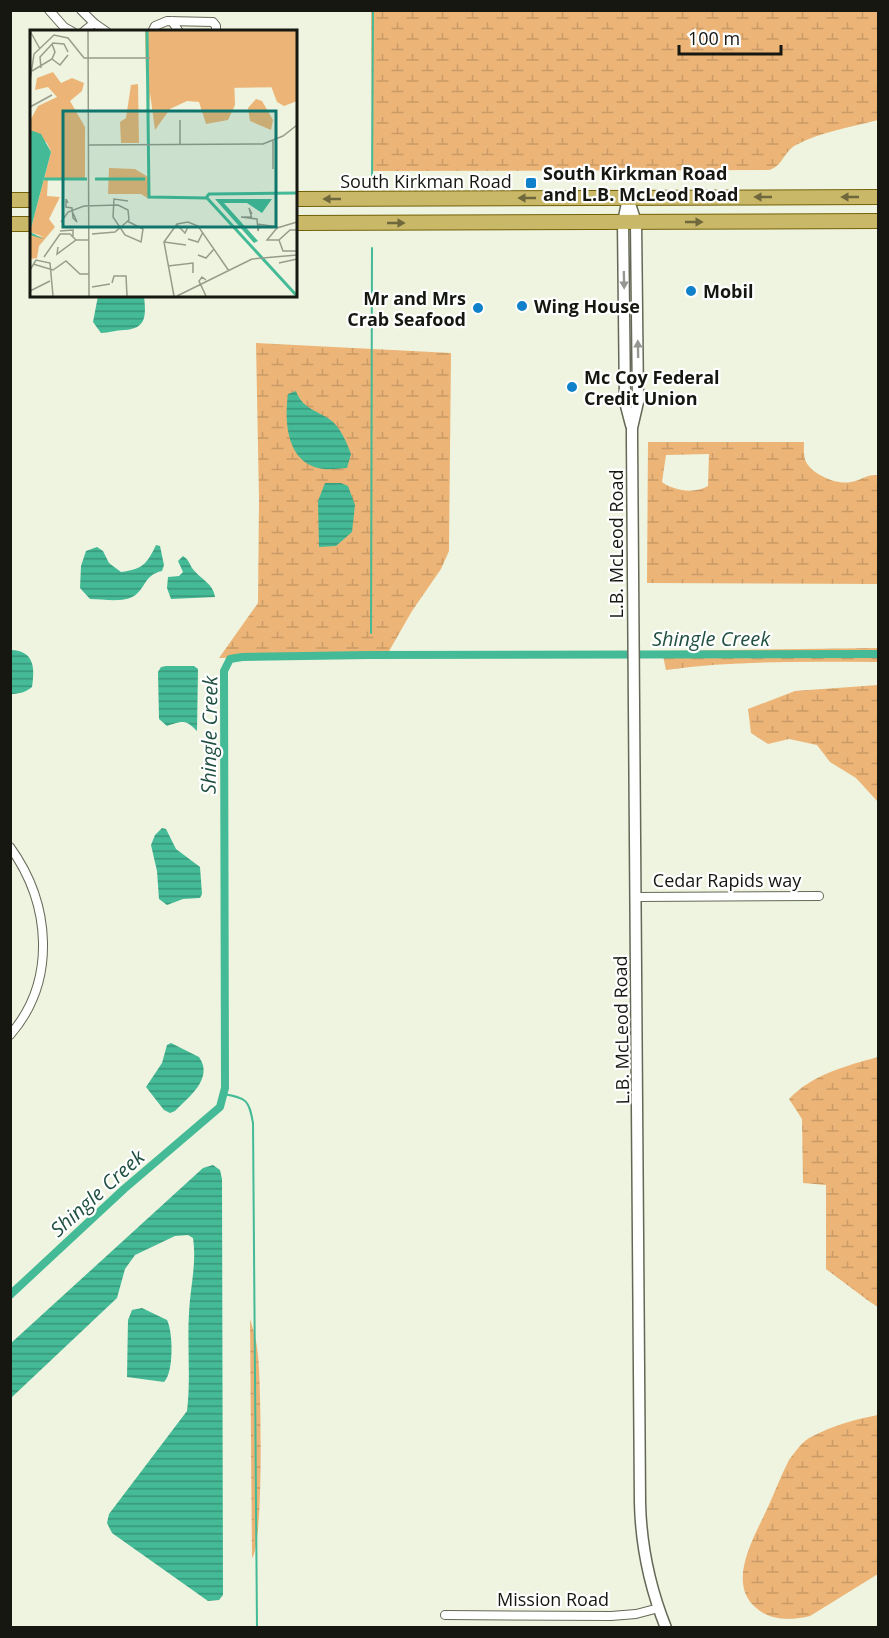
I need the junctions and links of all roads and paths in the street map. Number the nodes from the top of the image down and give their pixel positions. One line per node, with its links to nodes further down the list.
1 (50, 10): 5 (street)
2 (81, 10): 4 (street)
3 (172, 21): 8 (street); 9 (street); 10 (street)
4 (93, 23): 6 (street); 7 (street)
5 (69, 30)
6 (85, 30)
7 (104, 30)
8 (153, 30)
9 (178, 30)
10 (216, 30)
11 (879, 197): 12 (main road, South Kirkman Road, one-way to 12)
12 (628, 198): 13 (main road, South Kirkman Road, one-way to 13); 17 (street, L.B. McLeod Road)
13 (297, 199)
14 (10, 200): 15 (main road)
15 (30, 200)
16 (879, 221): 17 (main road, one-way to 16)
17 (630, 222): 18 (main road, one-way to 17); 23 (street, L.B. McLeod Road)
18 (297, 223)
19 (10, 224): 20 (main road)
20 (30, 224)
21 (10, 848): 24 (street)
22 (819, 896): 23 (street, Cedar Rapids way)
23 (636, 897): 25 (street, L.B. McLeod Road)
24 (10, 1035)
25 (659, 1608): 26 (street, Mission Road); 27 (street, L.B. McLeod Road)
26 (445, 1615)
27 (666, 1628)

